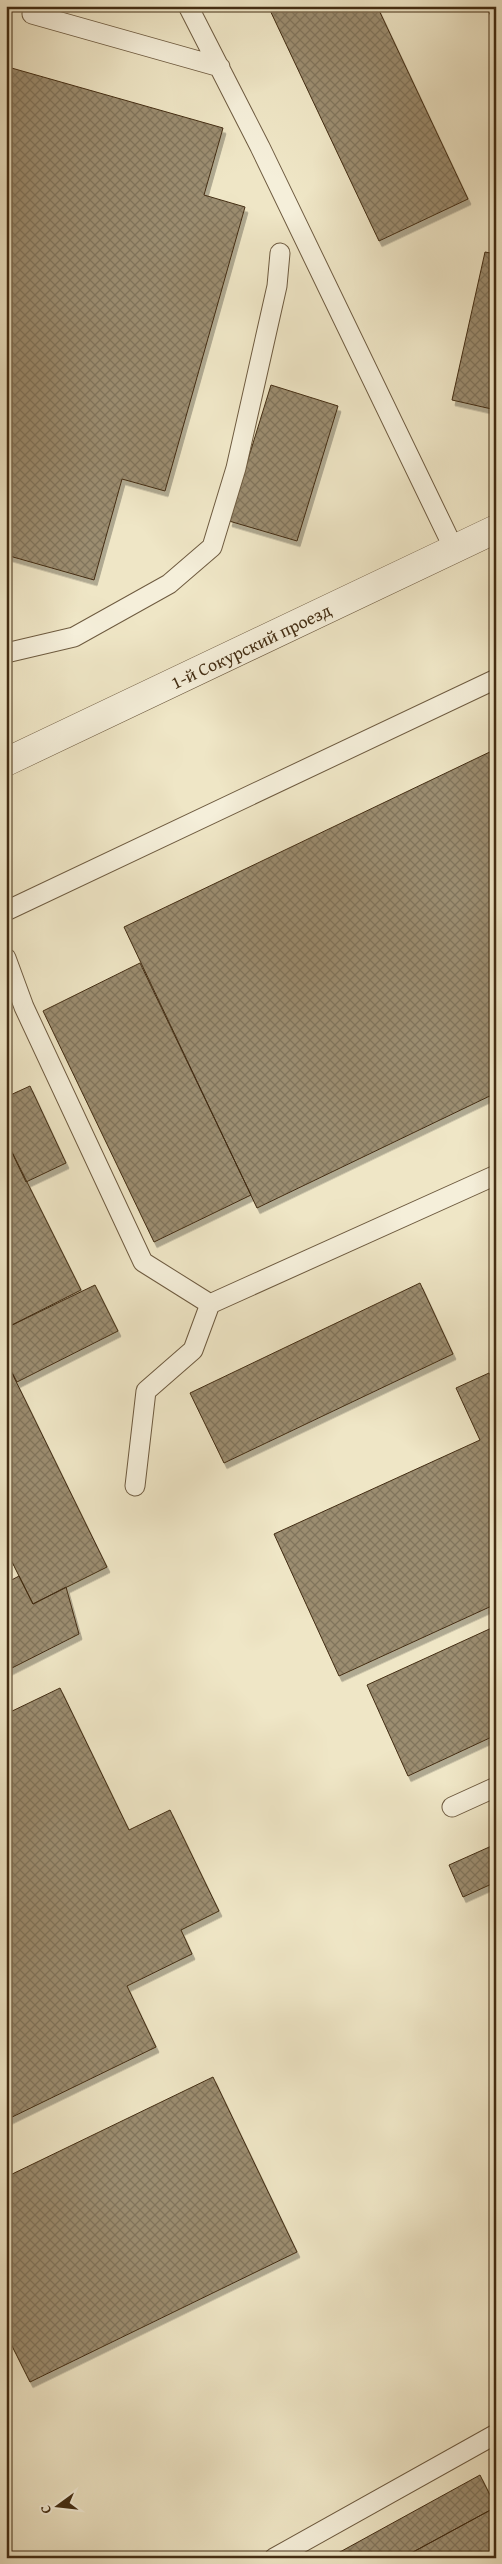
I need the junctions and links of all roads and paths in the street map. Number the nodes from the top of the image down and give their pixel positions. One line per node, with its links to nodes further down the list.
1 (34, 6): 3 (lane)
2 (188, 6): 3 (lane)
3 (220, 67): 6 (lane)
4 (280, 253): 7 (lane)
5 (496, 529): 6 (street, 1-й Сокурский проезд)
6 (454, 549): 9 (street, 1-й Сокурский проезд)
7 (6, 653)
8 (496, 679): 10 (lane)
9 (6, 762)
10 (6, 911)
11 (6, 958): 13 (lane)
12 (496, 1174): 13 (lane)
13 (210, 1304): 14 (lane)
14 (135, 1486)
15 (496, 1787): 16 (lane)
16 (452, 1807)
17 (496, 2434): 18 (lane)
18 (274, 2558)

